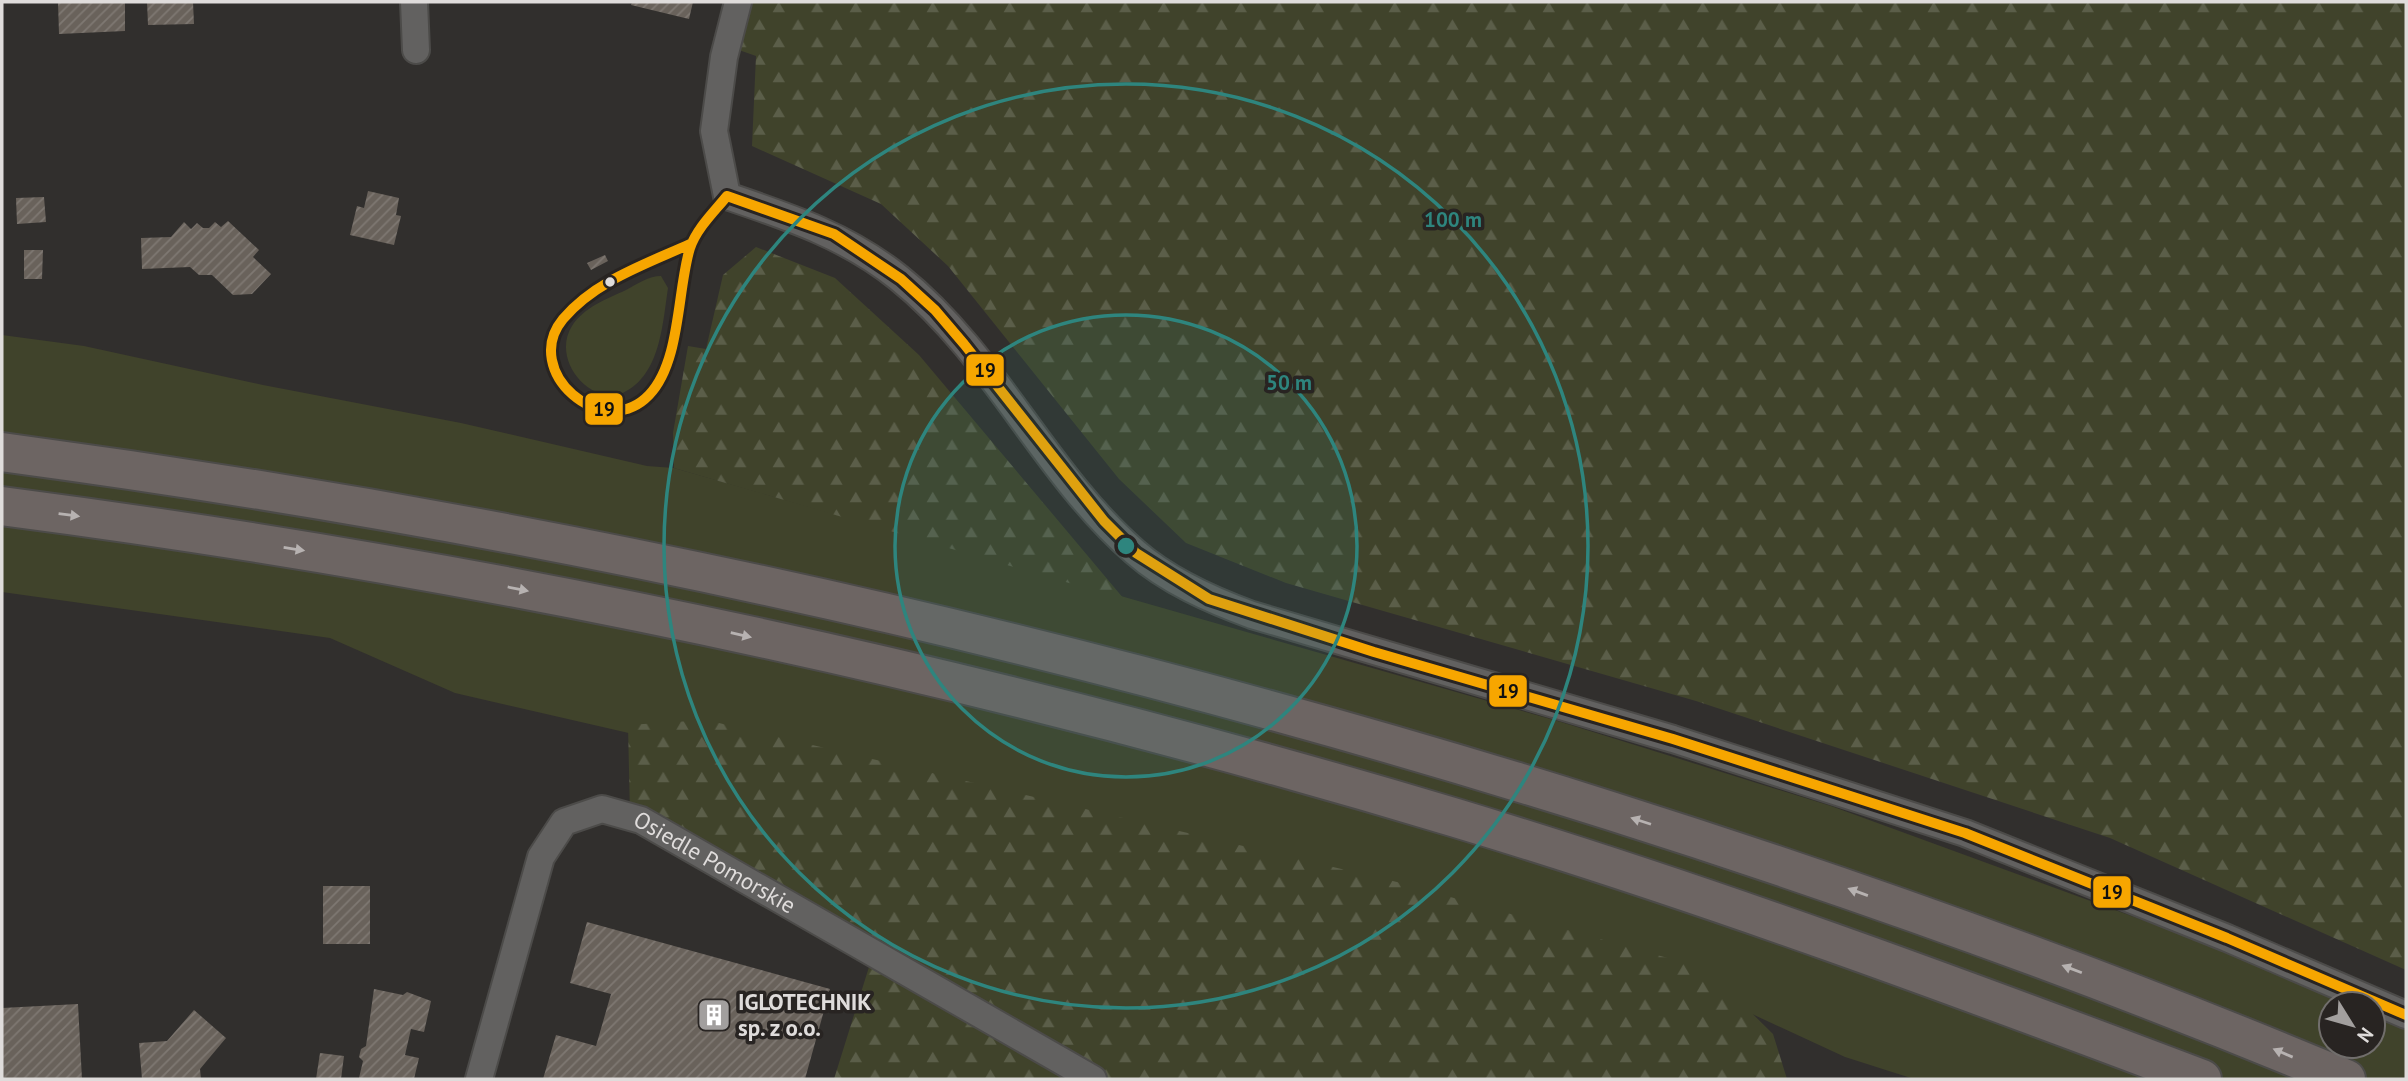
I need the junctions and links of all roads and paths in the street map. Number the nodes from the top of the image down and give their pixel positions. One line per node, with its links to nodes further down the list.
1 (414, 2): 3 (street)
2 (738, 2): 6 (street)
3 (416, 50)
4 (2, 452): 10 (highway, one-way to 4)
5 (2, 506): 9 (highway, one-way to 9)
6 (2406, 1015)
7 (479, 1079): 8 (street, Osiedle Pomorskie)
8 (1093, 1079)
9 (2202, 1079)
10 (2346, 1079)

